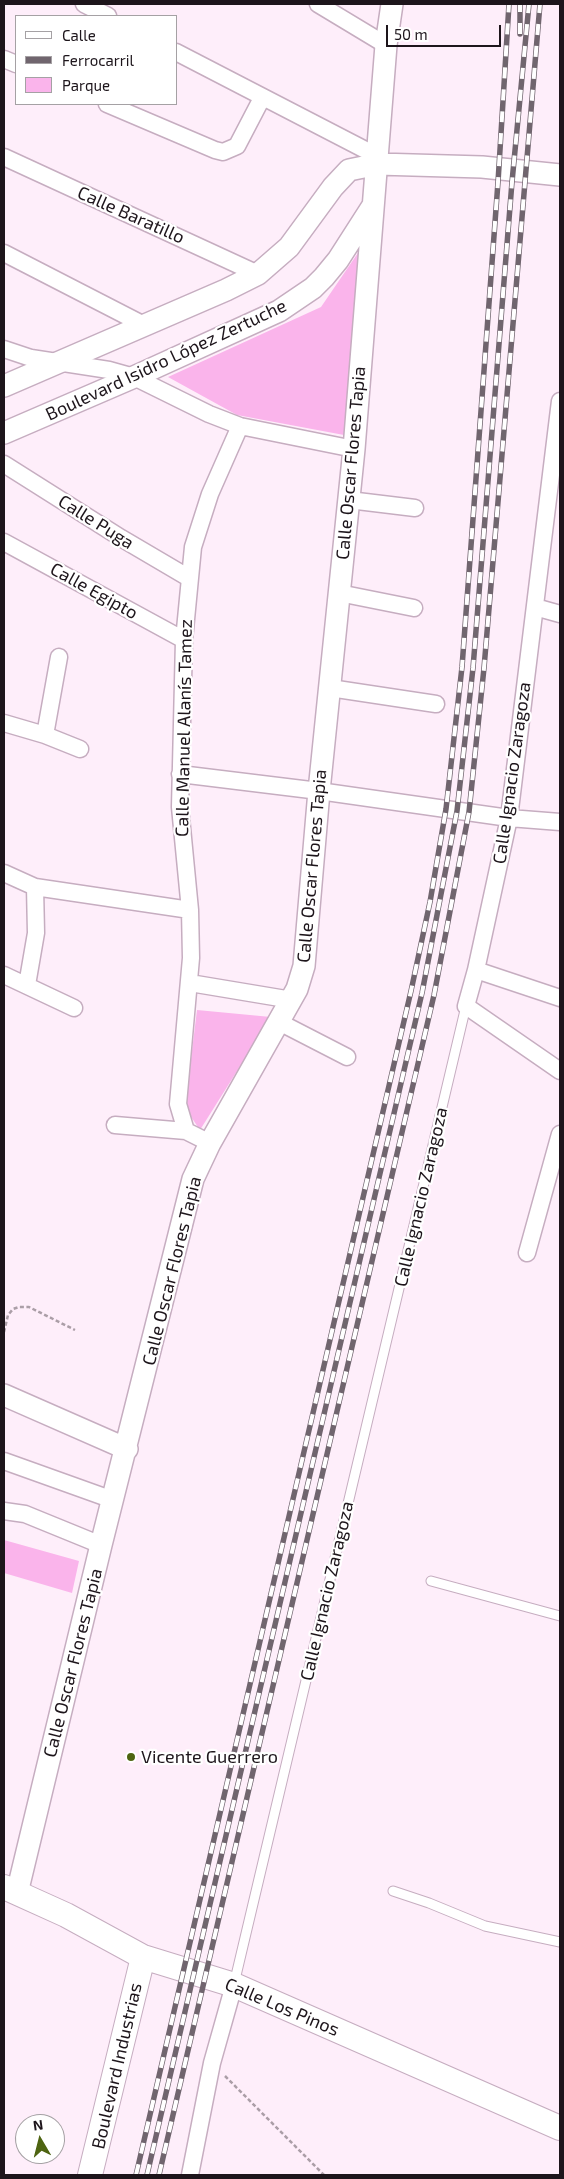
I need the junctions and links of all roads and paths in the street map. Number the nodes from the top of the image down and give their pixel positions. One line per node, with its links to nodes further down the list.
1 (84, 4): 4 (street)
2 (318, 4): 5 (street)
3 (392, 4): 5 (street, Calle Oscar Flores Tapia)
4 (106, 15)
5 (386, 45): 10 (street, Calle Oscar Flores Tapia)
6 (178, 53): 7 (street)
7 (262, 98): 8 (street); 10 (street)
8 (110, 105)
9 (4, 157): 14 (street, Calle Baratillo)
10 (379, 161): 11 (street); 12 (street, Calle Oscar Flores Tapia); 14 (street)
11 (560, 175)
12 (374, 204): 18 (street, Boulevard Isidro López Zertuche); 23 (street, Calle Oscar Flores Tapia)
13 (4, 253): 15 (street)
14 (258, 274): 15 (street)
15 (144, 325): 17 (street)
16 (4, 349): 17 (street)
17 (58, 362): 18 (street); 19 (street)
18 (134, 377): 21 (street); 22 (street, Boulevard Isidro López Zertuche)
19 (4, 386)
20 (560, 402): 25 (street, Calle Ignacio Zaragoza)
21 (240, 426): 23 (street); 29 (street, Calle Manuel Alanís Tamez)
22 (4, 433)
23 (354, 449): 26 (street, Calle Oscar Flores Tapia)
24 (4, 464): 29 (street, Calle Puga)
25 (556, 474): 31 (street, Calle Ignacio Zaragoza)
26 (349, 500): 27 (street); 30 (street, Calle Oscar Flores Tapia)
27 (416, 508)
28 (4, 542): 34 (street, Calle Egipto)
29 (189, 578): 34 (street, Calle Manuel Alanís Tamez)
30 (339, 593): 32 (street); 36 (street, Calle Oscar Flores Tapia)
31 (535, 607): 33 (street); 43 (street, Calle Ignacio Zaragoza)
32 (414, 608)
33 (560, 614)
34 (184, 640): 41 (street, Calle Manuel Alanís Tamez)
35 (59, 656): 39 (street)
36 (330, 688): 37 (street); 42 (street, Calle Oscar Flores Tapia)
37 (436, 704)
38 (4, 723): 39 (street)
39 (45, 735): 40 (street)
40 (80, 749)
41 (180, 774): 42 (street); 47 (street, Calle Manuel Alanís Tamez)
42 (319, 791): 43 (street); 53 (street, Calle Oscar Flores Tapia)
43 (509, 818): 44 (street); 48 (street, Calle Ignacio Zaragoza)
44 (560, 822)
45 (4, 872): 46 (street)
46 (35, 887): 47 (street); 51 (street)
47 (190, 910): 50 (street, Calle Manuel Alanís Tamez)
48 (476, 970): 52 (street); 54 (street, Calle Ignacio Zaragoza)
49 (4, 975): 51 (street)
50 (190, 982): 53 (street); 60 (street, Calle Manuel Alanís Tamez)
51 (27, 985): 55 (street)
52 (560, 998)
53 (292, 1000): 56 (street, Calle Oscar Flores Tapia)
54 (466, 1006): 58 (street); 78 (lane, Calle Ignacio Zaragoza)
55 (74, 1008)
56 (279, 1022): 57 (street); 62 (street, Calle Oscar Flores Tapia)
57 (347, 1057)
58 (560, 1071)
59 (115, 1125): 60 (street)
60 (186, 1130): 62 (street)
61 (560, 1134): 63 (street)
62 (210, 1143): 67 (street, Calle Oscar Flores Tapia)
63 (527, 1253)
64 (75, 1330): 65 (path)
65 (4, 1332)
66 (4, 1395): 67 (street)
67 (127, 1449): 69 (street, Calle Oscar Flores Tapia)
68 (4, 1461): 69 (street)
69 (113, 1500): 71 (street, Calle Oscar Flores Tapia)
70 (4, 1511): 71 (street)
71 (101, 1545): 74 (street, Calle Oscar Flores Tapia)
72 (430, 1581): 73 (lane)
73 (560, 1616)
74 (10, 1890): 77 (main road, Calle Los Pinos)
75 (393, 1891): 76 (lane)
76 (560, 1942)
77 (143, 1957): 78 (main road, Calle Los Pinos); 81 (main road, Boulevard Industrias)
78 (234, 1985): 79 (street); 80 (main road, Calle Los Pinos)
79 (212, 2063): 82 (street); 83 (path)
80 (560, 2128)
81 (90, 2175)
82 (190, 2175)
83 (324, 2175)

